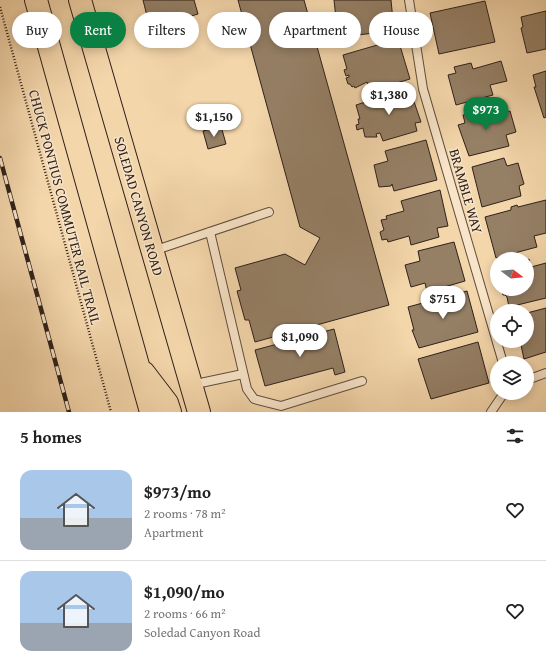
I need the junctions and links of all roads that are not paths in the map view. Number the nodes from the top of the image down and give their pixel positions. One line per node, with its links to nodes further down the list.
1 (36, 0): 8 (main road)
2 (80, 0): 6 (main road, SOLEDAD CANYON ROAD)
3 (409, 0): 7 (lane, BRAMBLE WAY)
4 (269, 212): 5 (lane)
5 (210, 232): 6 (lane); 9 (lane)
6 (152, 251): 13 (main road, SOLEDAD CANYON ROAD)
7 (501, 356)
8 (136, 363): 15 (main road); 16 (main road)
9 (243, 374): 12 (lane); 13 (lane)
10 (546, 374): 11 (lane)
11 (534, 378)
12 (362, 381)
13 (191, 385): 17 (main road, SOLEDAD CANYON ROAD)
14 (499, 400): 18 (lane)
15 (151, 412)
16 (170, 412)
17 (199, 412)
18 (491, 412)

